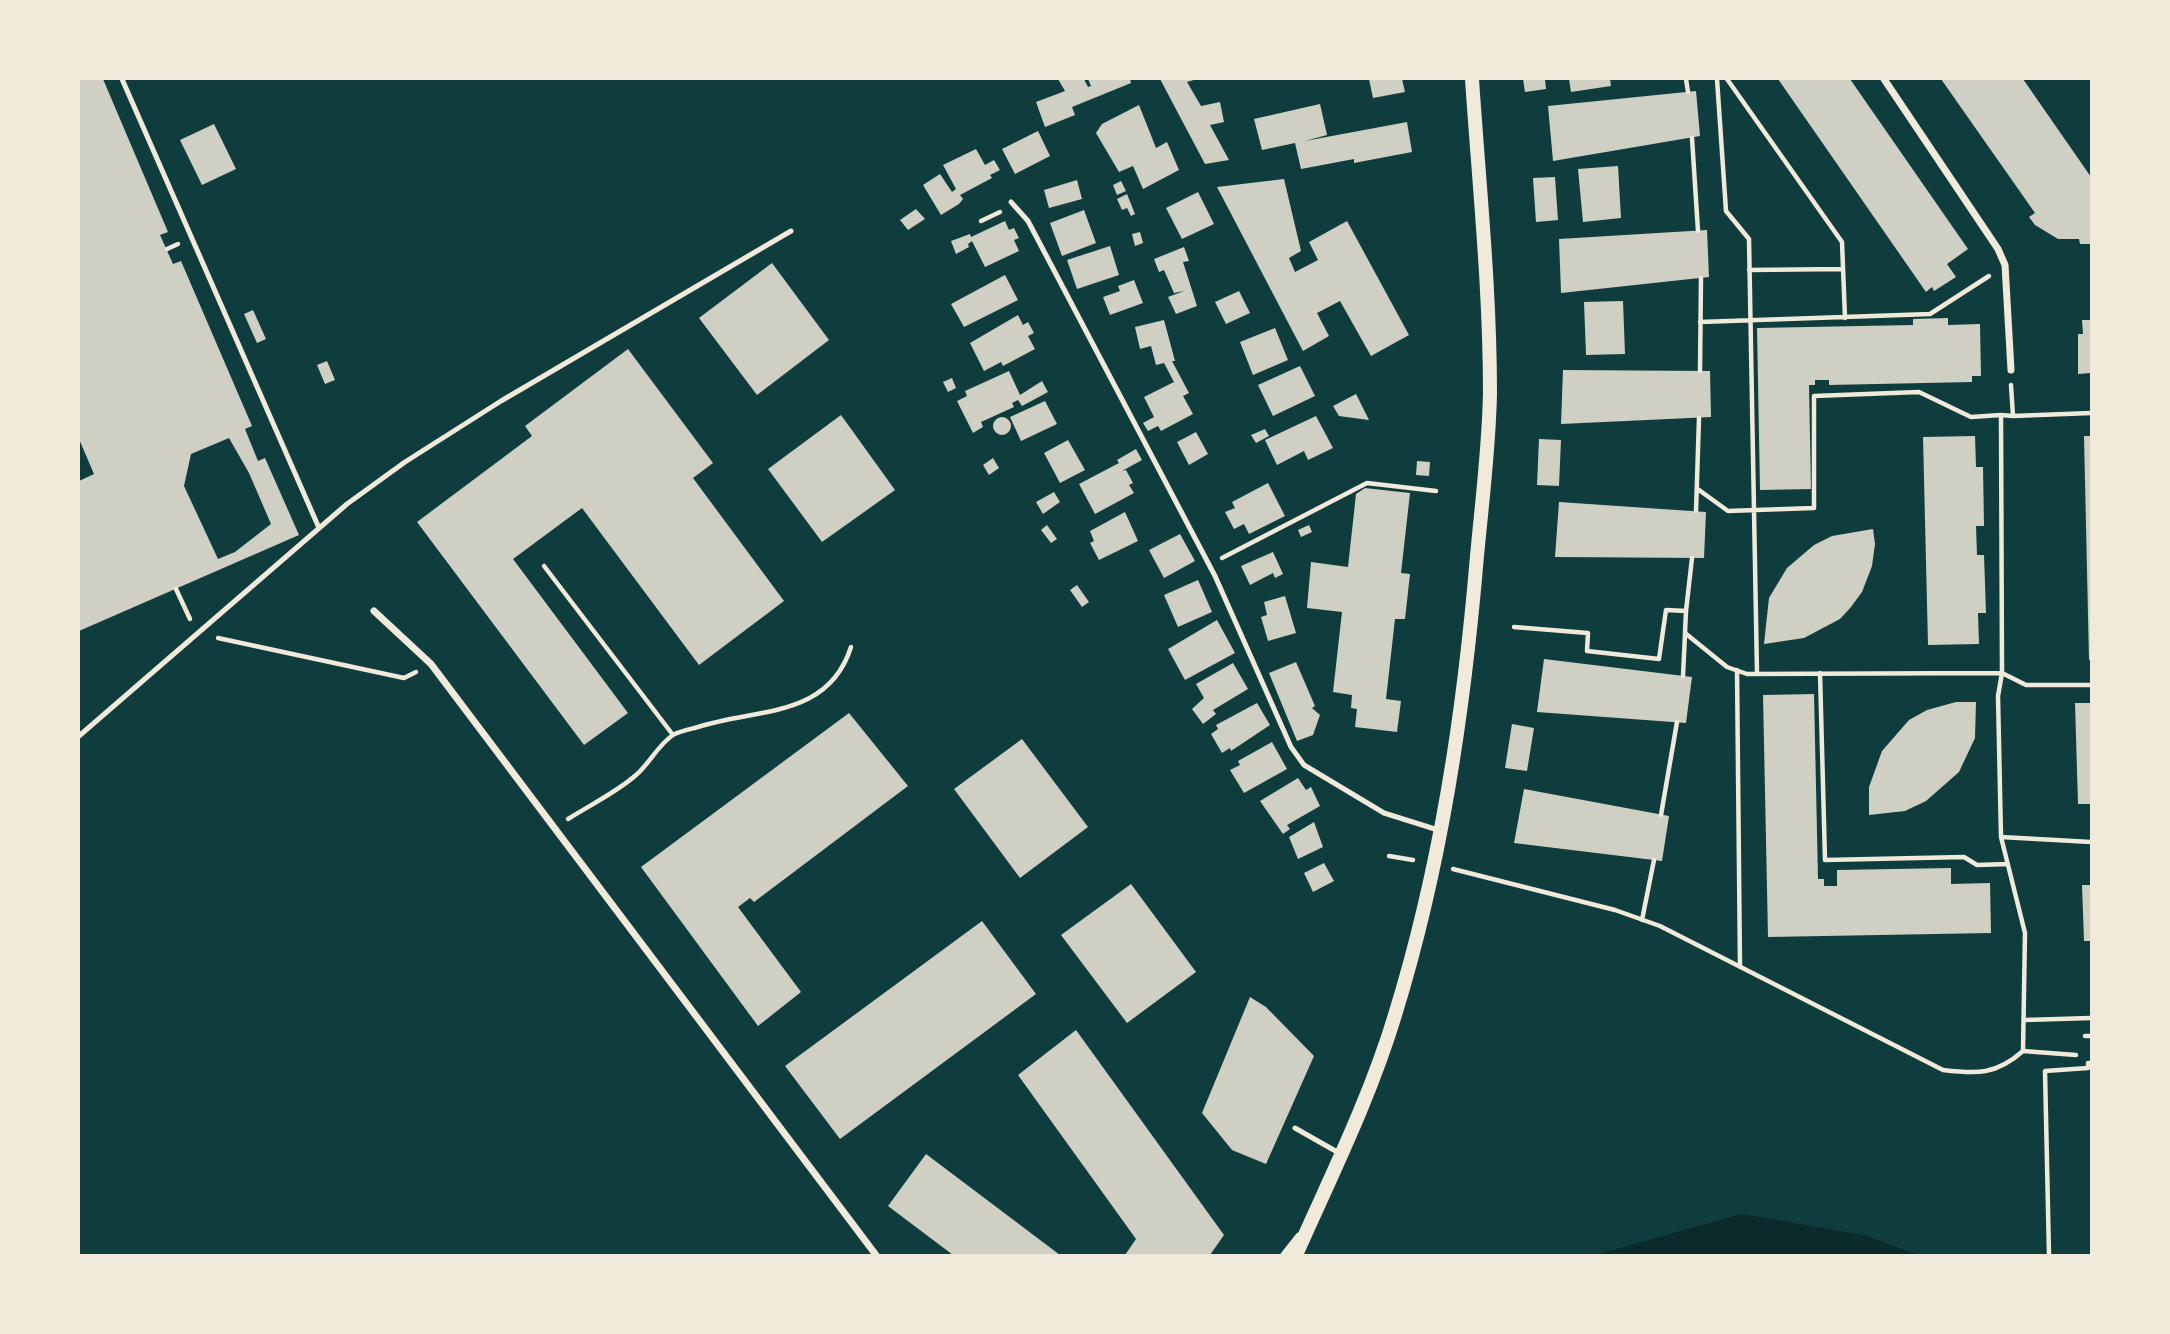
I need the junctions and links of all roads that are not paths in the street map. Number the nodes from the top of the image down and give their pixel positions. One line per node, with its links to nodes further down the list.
1 (122, 79): 7 (lane)
2 (1472, 79): 10 (main road)
3 (1884, 79): 6 (street)
4 (1011, 202): 10 (lane)
5 (791, 231): 7 (lane)
6 (2011, 370)
7 (320, 528): 9 (lane)
8 (374, 611): 14 (street)
9 (79, 736)
10 (1441, 830): 12 (main road)
11 (1295, 1128): 12 (lane)
12 (1341, 1154): 13 (main road)
13 (1311, 1222): 15 (street); 16 (main road)
14 (876, 1255)
15 (1284, 1255)
16 (1294, 1255)

